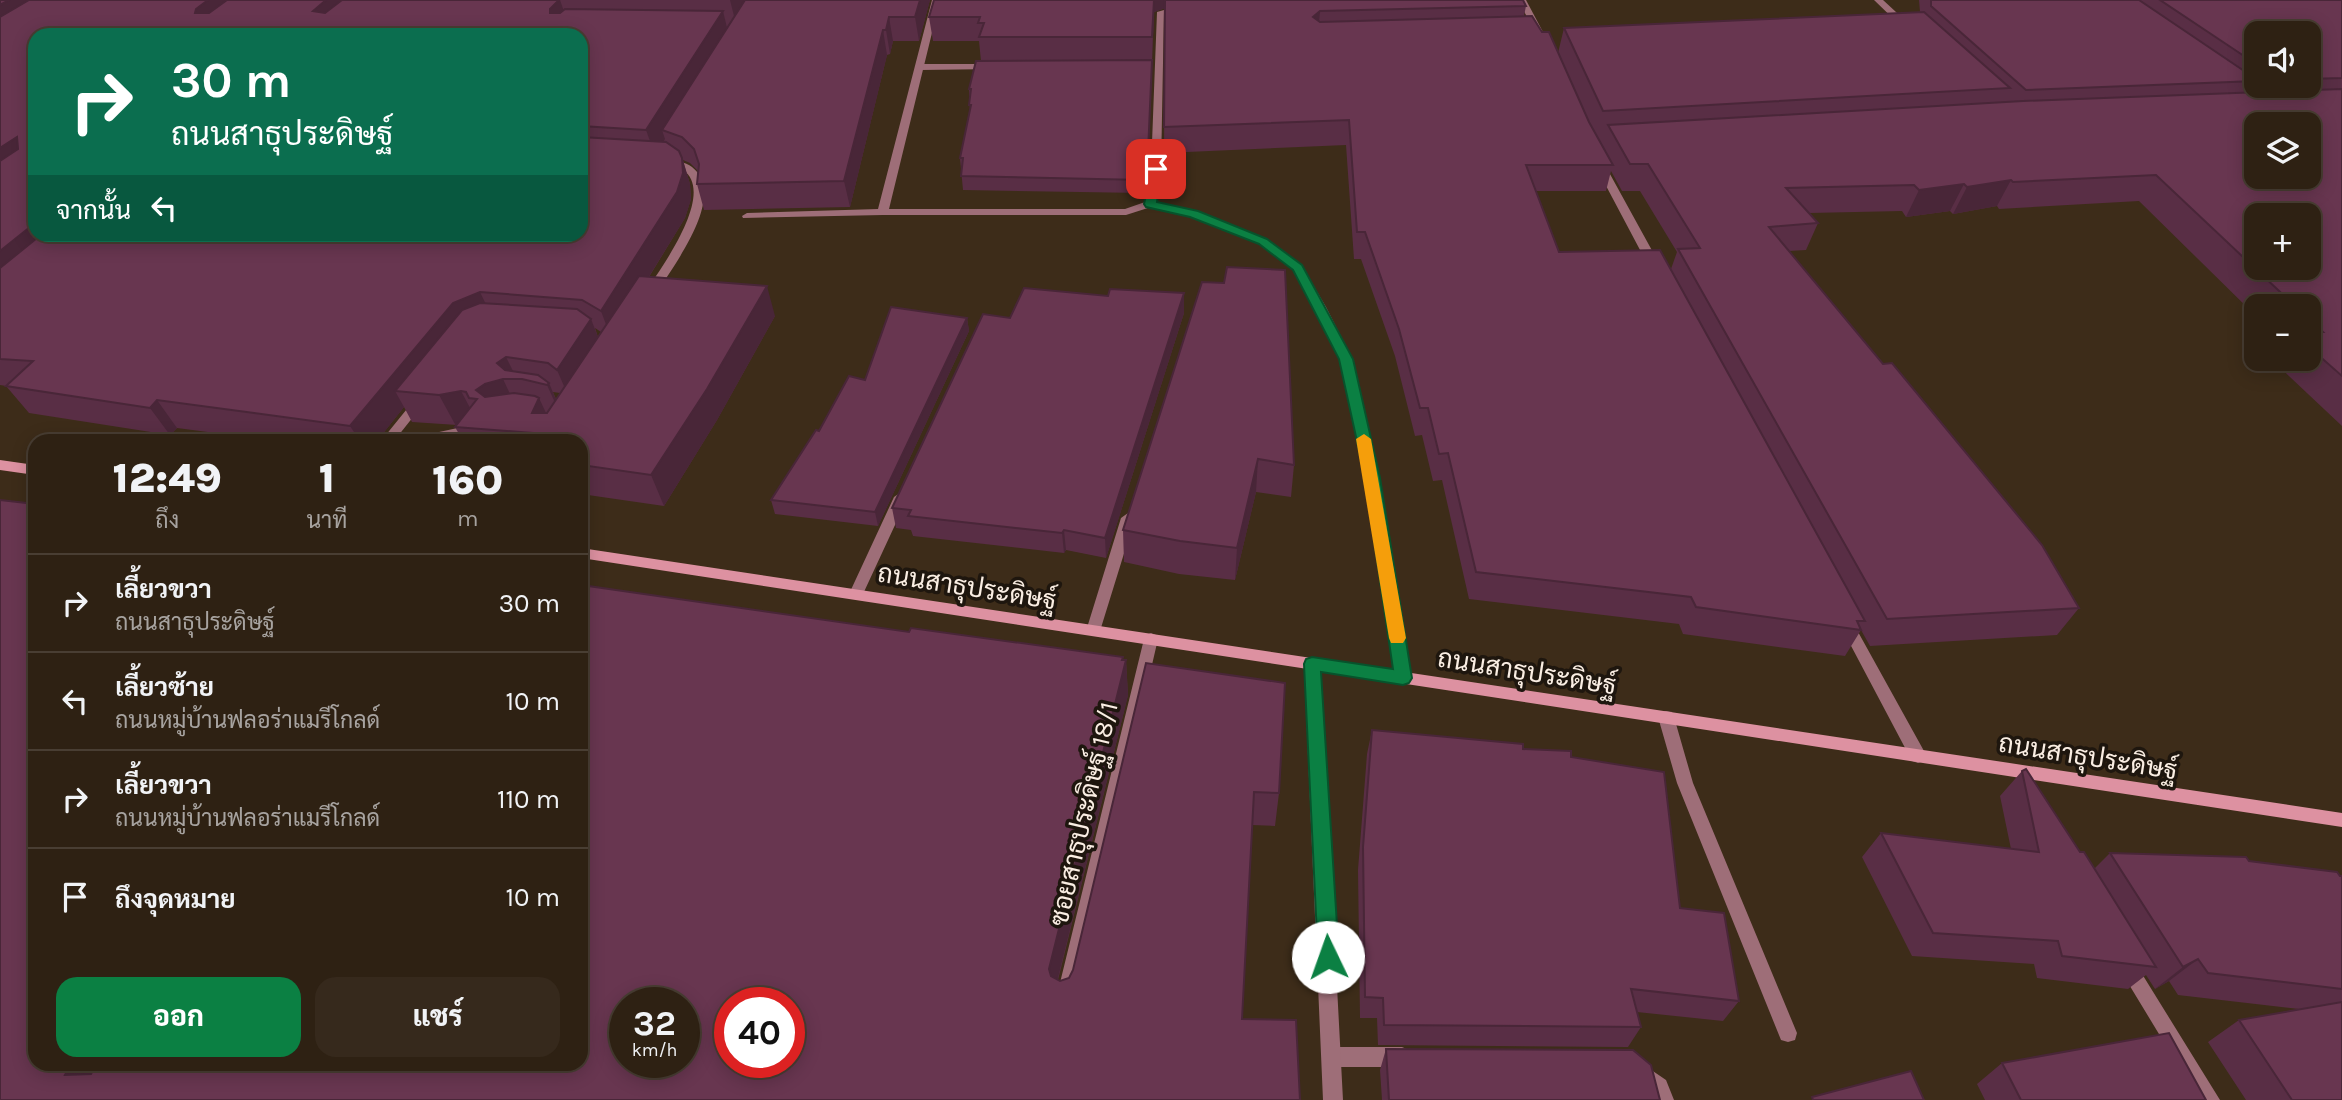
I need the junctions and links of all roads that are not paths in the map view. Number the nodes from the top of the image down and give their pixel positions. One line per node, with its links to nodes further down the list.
1 (936, 0): 7 (street)
2 (1522, 0): 5 (street)
3 (1878, 0): 6 (street)
4 (1161, 12): 10 (street)
5 (1527, 36)
6 (1919, 37)
7 (921, 67): 8 (street); 14 (street)
8 (1000, 67)
9 (1146, 67): 10 (street)
10 (1159, 67): 13 (street)
11 (667, 148): 17 (street)
12 (1596, 158): 16 (street)
13 (1150, 204): 14 (street); 32 (street)
14 (883, 212): 15 (street)
15 (747, 216)
16 (1662, 280)
17 (642, 307)
18 (431, 388): 20 (street)
19 (476, 428): 21 (street)
20 (393, 434)
21 (448, 434)
22 (0, 464): 23 (main road)
23 (28, 469)
24 (907, 484): 27 (street)
25 (1133, 503): 29 (street)
26 (588, 554): 27 (main road, ถนนสาธุประดิษฐ์)
27 (856, 594): 29 (main road, ถนนสาธุประดิษฐ์)
28 (1838, 607): 34 (street)
29 (1093, 631): 30 (main road, ถนนสาธุประดิษฐ์)
30 (1152, 639): 31 (main road, ถนนสาธุประดิษฐ์); 39 (street, ซอยสาธุประดิษฐ์ 18/1)
31 (1312, 664): 32 (main road, ถนนสาธุประดิษฐ์); 41 (street)
32 (1403, 678): 33 (main road, ถนนสาธุประดิษฐ์)
33 (1666, 718): 34 (main road, ถนนสาธุประดิษฐ์); 40 (street)
34 (1917, 756): 35 (main road, ถนนสาธุประดิษฐ์)
35 (2006, 769): 36 (street); 37 (main road, ถนนสาธุประดิษฐ์)
36 (2020, 792)
37 (2342, 820)
38 (2118, 951): 46 (street)
39 (1065, 999)
40 (1788, 1032)
41 (1333, 1056): 42 (street); 44 (street)
42 (1416, 1057)
43 (1632, 1066): 45 (street)
44 (1333, 1100)
45 (1664, 1100)
46 (2210, 1100)

